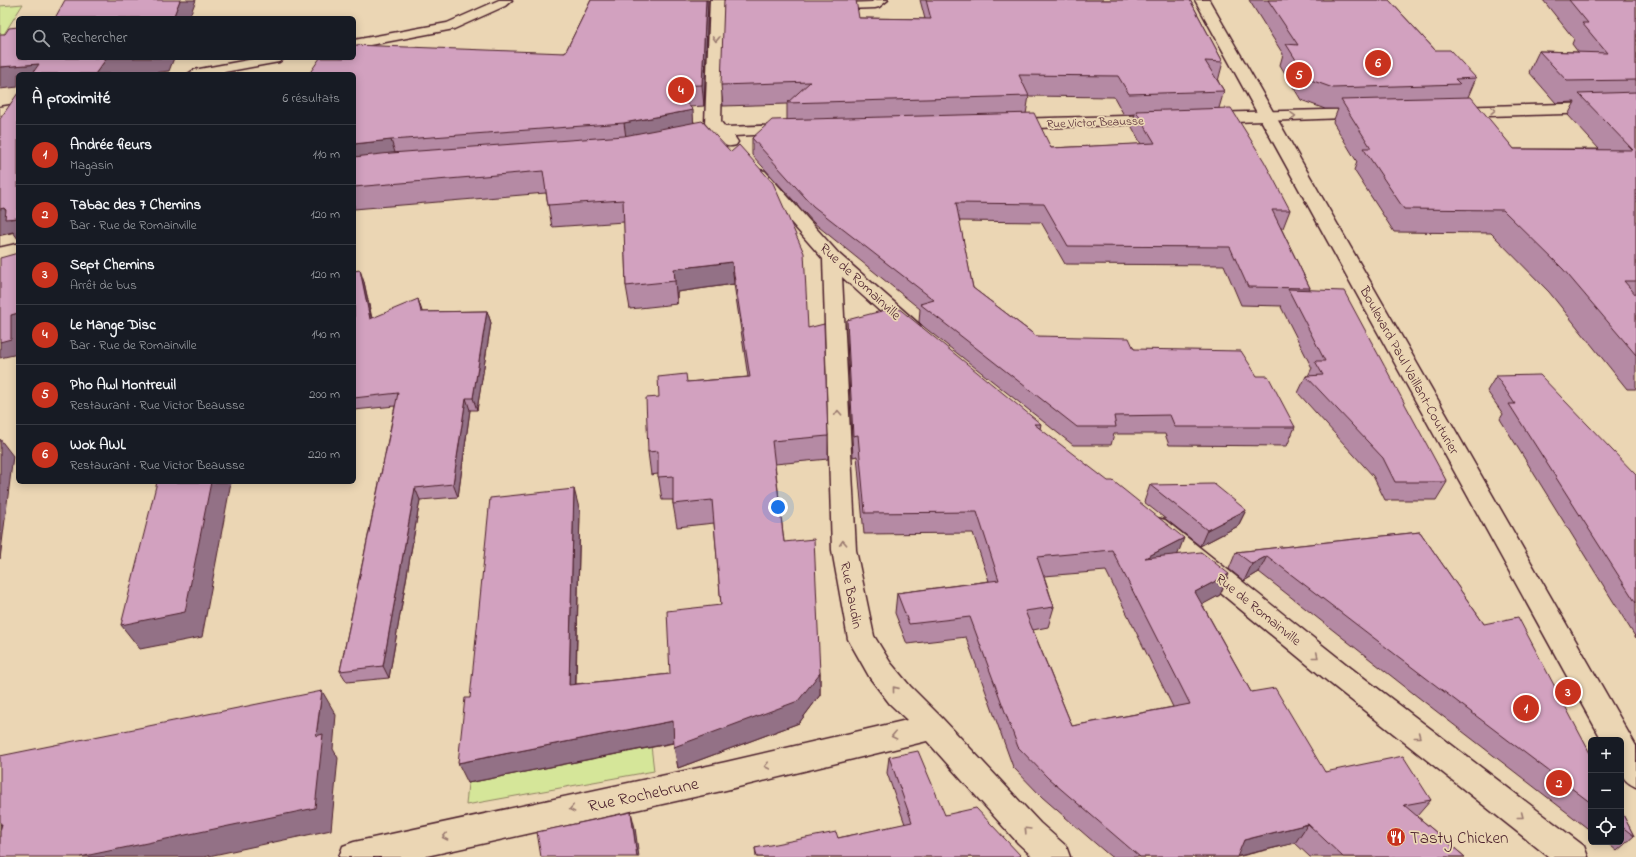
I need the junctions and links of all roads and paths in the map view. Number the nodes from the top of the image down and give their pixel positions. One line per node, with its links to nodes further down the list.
1 (506, 0): 6 (lane)
2 (882, 0): 4 (lane)
3 (1202, 0): 14 (street, Boulevard Paul Vaillant-Couturier)
4 (844, 6)
5 (721, 7): 17 (street, Rue de Romainville, one-way to 17)
6 (356, 44)
7 (268, 60): 8 (lane)
8 (205, 72)
9 (1636, 106): 12 (street, one-way to 9)
10 (16, 108): 11 (lane)
11 (0, 111)
12 (1438, 112)
13 (1383, 114): 14 (street, Rue Victor Beausse, one-way to 13)
14 (1268, 117): 15 (street, Rue Victor Beausse); 25 (street, Boulevard Paul Vaillant-Couturier)
15 (997, 124)
16 (807, 130): 17 (street)
17 (723, 132): 18 (street); 21 (street, Rue de Romainville)
18 (667, 144)
19 (16, 237): 20 (street)
20 (0, 241)
21 (832, 258): 22 (street, Rue de Romainville); 24 (street, Rue Baudin, one-way to 21)
22 (929, 343)
23 (1138, 512): 30 (street, Rue de Romainville, one-way to 30)
24 (932, 727): 28 (street, Rue Rochebrune, one-way to 28); 29 (street, Rue Baudin, one-way to 24)
25 (1615, 737)
26 (1624, 752): 27 (street)
27 (1636, 773)
28 (354, 857)
29 (1056, 857)
30 (1573, 857)

